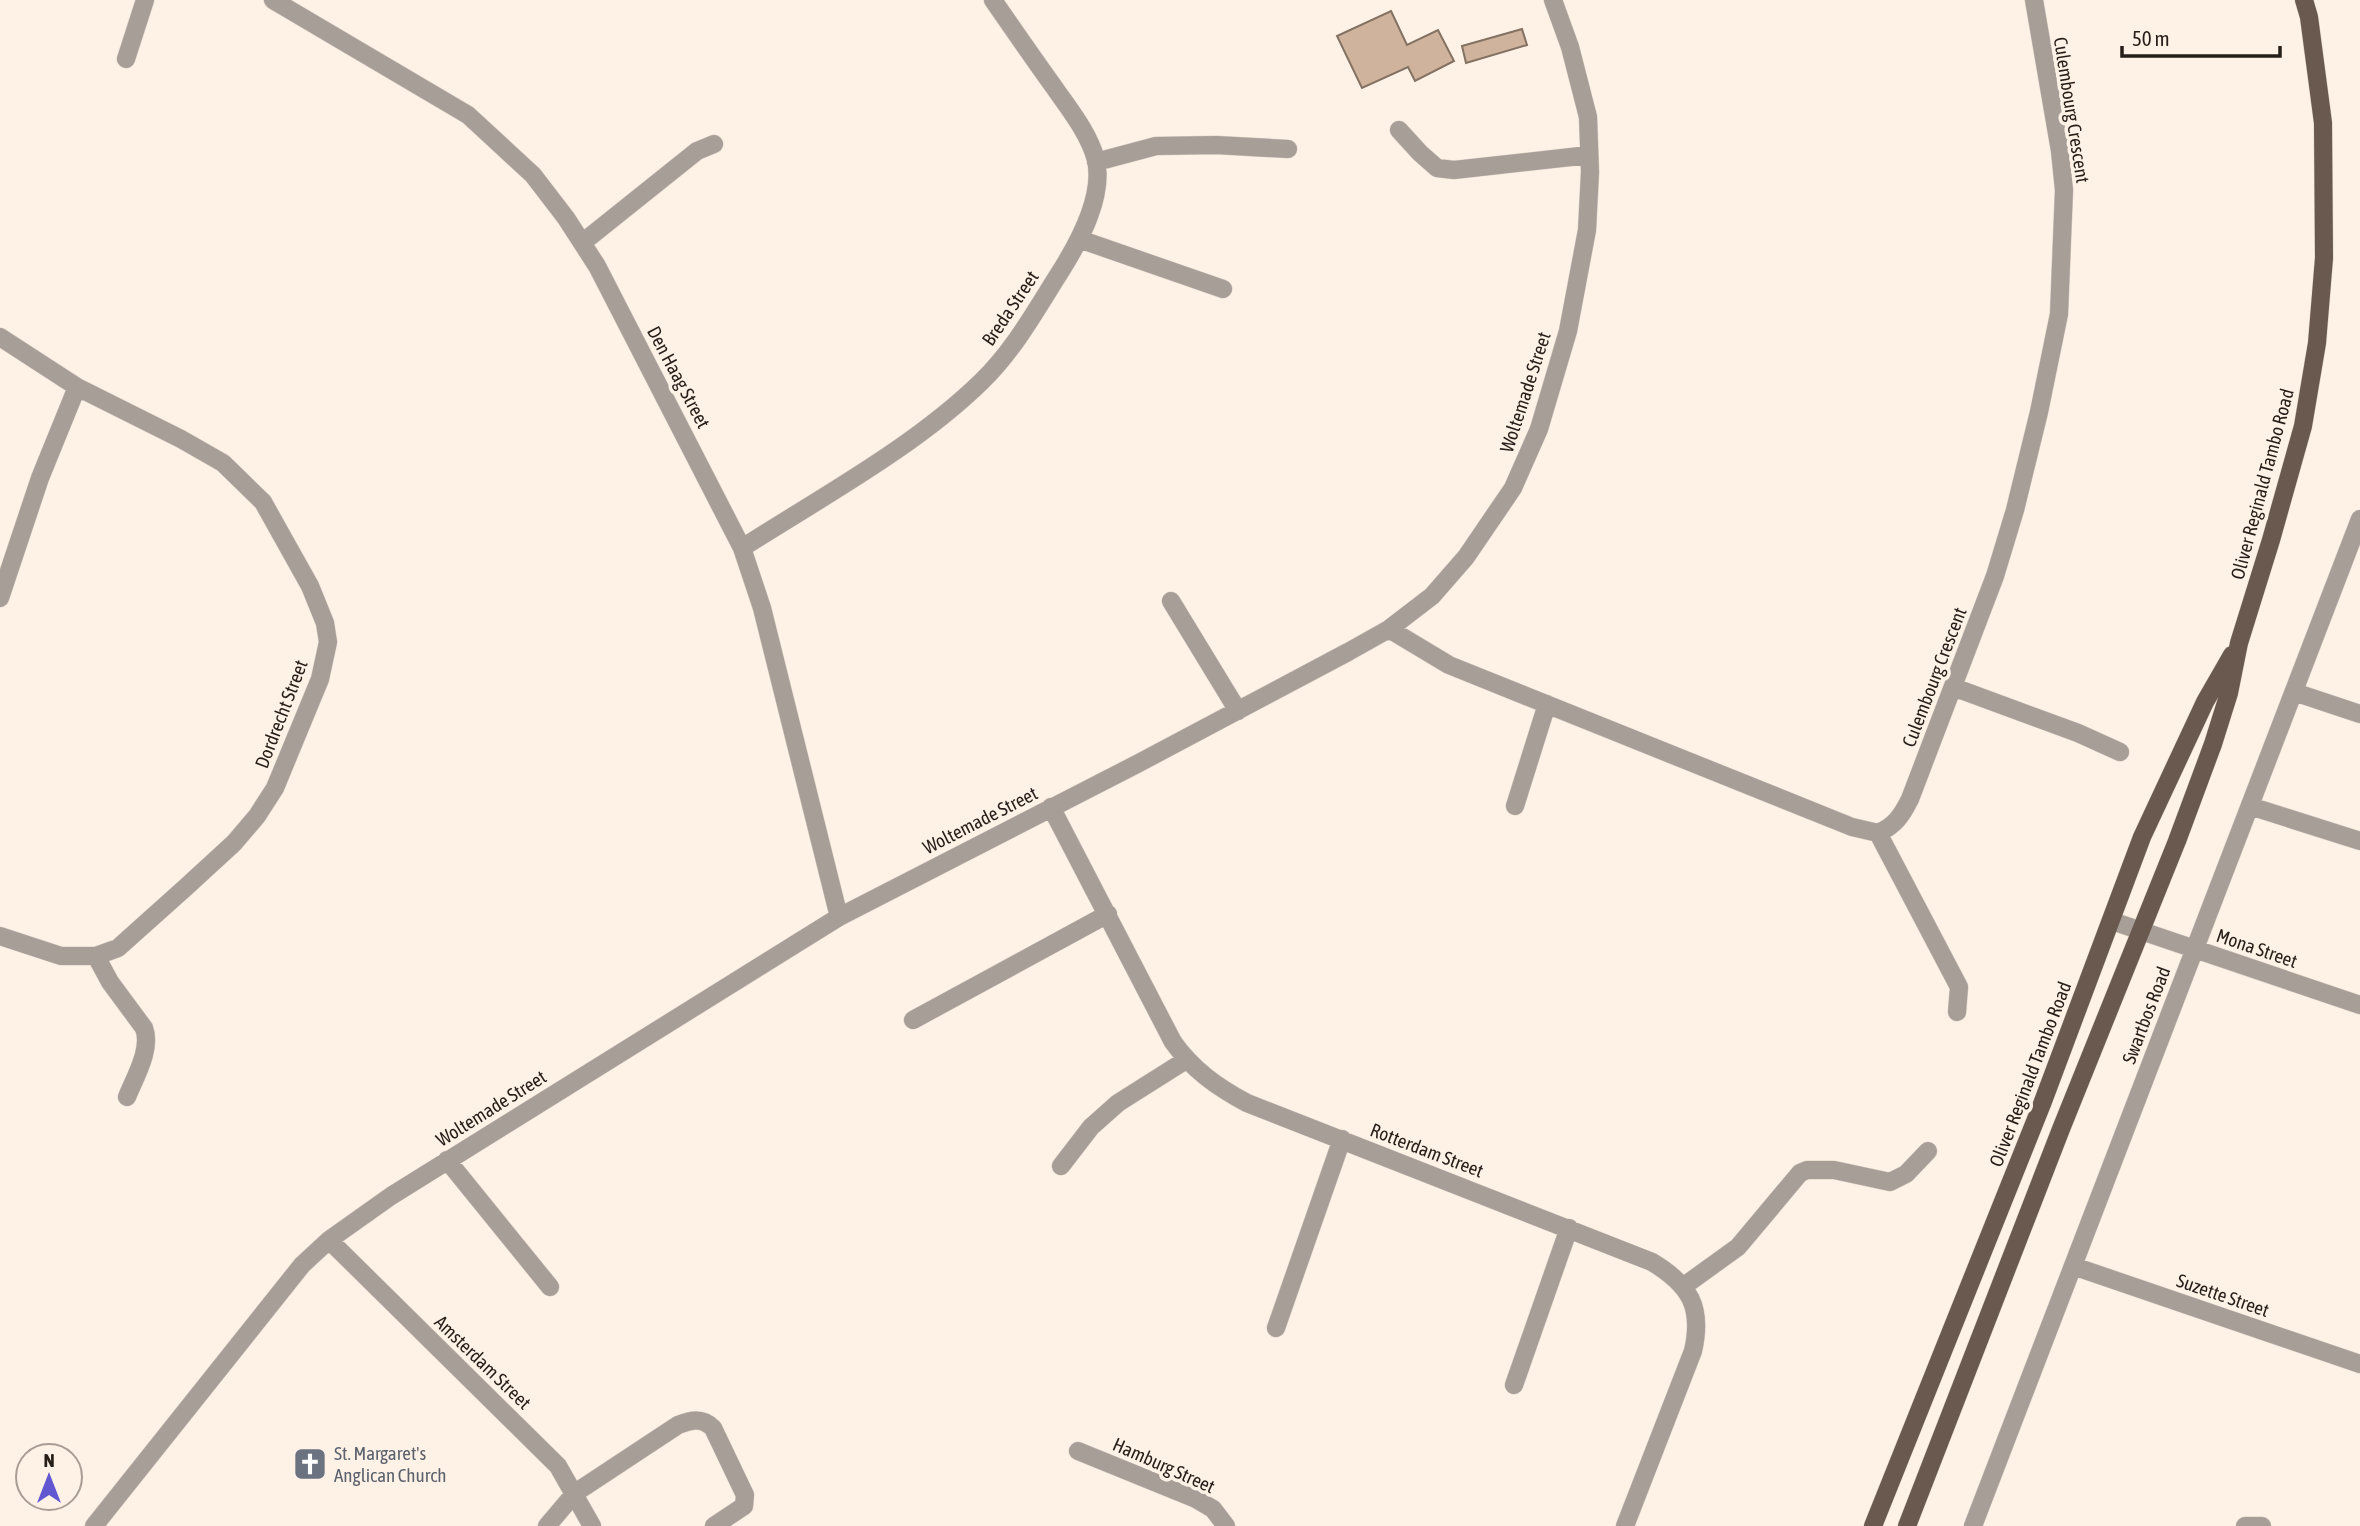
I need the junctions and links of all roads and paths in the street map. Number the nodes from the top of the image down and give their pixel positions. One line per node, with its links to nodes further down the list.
1 (145, 0): 7 (street)
2 (273, 0): 14 (street, Den Haag Street)
3 (993, 0): 12 (street, Breda Street)
4 (1553, 0): 11 (street, Woltemade Street)
5 (2034, 0): 24 (street, Culembourg Crescent)
6 (2304, 0): 23 (main road, Oliver Reginald Tambo Road)
7 (126, 59)
8 (1399, 130): 11 (street)
9 (714, 144): 14 (street)
10 (1288, 149): 12 (street)
11 (1589, 155): 22 (street, Woltemade Street)
12 (1096, 162): 13 (street, Breda Street)
13 (1079, 239): 15 (street); 19 (street, Breda Street)
14 (582, 243): 19 (street, Den Haag Street)
15 (1223, 289)
16 (0, 337): 17 (street, Dordrecht Street)
17 (77, 387): 20 (street); 41 (street, Dordrecht Street)
18 (2360, 519): 25 (street, Swartbos Road)
19 (742, 548): 36 (street, Den Haag Street)
20 (0, 598)
21 (1171, 601): 27 (street)
22 (1389, 629): 26 (street); 27 (street, Woltemade Street)
23 (2239, 643): 37 (main road, Oliver Reginald Tambo Road); 38 (main road, Oliver Reginald Tambo Road)
24 (1953, 687): 29 (street); 33 (street, Culembourg Crescent)
25 (2294, 692): 28 (street); 31 (street, Swartbos Road)
26 (1547, 704): 30 (street); 33 (street)
27 (1238, 711): 32 (street, Woltemade Street)
28 (2360, 714)
29 (2120, 752)
30 (1515, 806)
31 (2250, 806): 34 (street); 40 (street, Swartbos Road)
32 (1051, 807): 35 (street, Rotterdam Street); 36 (street, Woltemade Street)
33 (1878, 833): 43 (street)
34 (2360, 841)
35 (1108, 914): 44 (street); 45 (street, Rotterdam Street)
36 (839, 917): 49 (street, Woltemade Street)
37 (2112, 921): 38 (street, Mona Street); 67 (main road, Oliver Reginald Tambo Road)
38 (2141, 932): 40 (street, Mona Street); 68 (main road, Oliver Reginald Tambo Road)
39 (0, 936): 41 (street, Dordrecht Street)
40 (2194, 948): 42 (street, Mona Street); 53 (street, Swartbos Road)
41 (96, 956): 46 (street)
42 (2360, 1005)
43 (1957, 1012)
44 (913, 1020)
45 (1186, 1060): 47 (street, Rotterdam Street); 50 (street)
46 (127, 1097)
47 (1342, 1139): 51 (street, Rotterdam Street); 56 (street)
48 (1928, 1151): 54 (street)
49 (447, 1160): 52 (street, Woltemade Street); 55 (street)
50 (1061, 1166)
51 (1569, 1228): 54 (street, Rotterdam Street); 58 (street)
52 (328, 1240): 60 (street, Amsterdam Street); 61 (street, Woltemade Street)
53 (2073, 1266): 57 (street, Suzette Street); 69 (street, Swartbos Road)
54 (1684, 1286): 66 (street)
55 (550, 1287)
56 (1276, 1328)
57 (2360, 1364)
58 (1514, 1385)
59 (1078, 1451): 65 (street, Hamburg Street)
60 (575, 1493): 62 (street); 63 (street, Amsterdam Street); 64 (street)
61 (94, 1526)
62 (547, 1526)
63 (592, 1526)
64 (714, 1526)
65 (1226, 1526)
66 (1625, 1526)
67 (1873, 1526)
68 (1907, 1526)
69 (1973, 1526)
70 (2245, 1526): 71 (street)
71 (2262, 1526)

